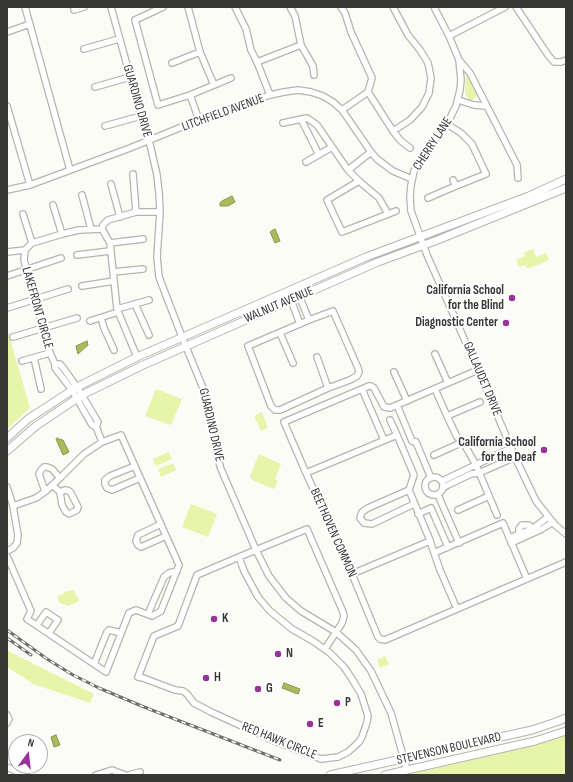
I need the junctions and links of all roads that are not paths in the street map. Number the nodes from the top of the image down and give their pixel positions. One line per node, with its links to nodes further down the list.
1 (26, 7): 14 (street)
2 (84, 7): 13 (street)
3 (111, 7): 17 (street, GUARDINO DRIVE)
4 (163, 7): 31 (street)
5 (188, 7): 20 (street)
6 (235, 7): 23 (street)
7 (290, 7): 18 (street)
8 (342, 7): 30 (street)
9 (394, 7): 43 (street)
10 (434, 7): 16 (street, CHERRY LANE)
11 (505, 7): 16 (street)
12 (516, 7): 22 (street)
13 (74, 10)
14 (30, 24): 15 (street); 50 (street)
15 (7, 32)
16 (449, 36): 21 (street, CHERRY LANE)
17 (119, 38): 19 (street); 26 (street, GUARDINO DRIVE)
18 (301, 45): 23 (street); 25 (street)
19 (84, 49)
20 (200, 52): 24 (street); 28 (street)
21 (458, 60): 33 (street, CHERRY LANE); 35 (street)
22 (566, 60)
23 (257, 62): 32 (street)
24 (172, 63)
25 (314, 75)
26 (130, 76): 29 (street); 37 (street, GUARDINO DRIVE)
27 (231, 78): 28 (street)
28 (214, 85): 31 (street)
29 (95, 87)
30 (368, 92): 36 (street); 43 (street)
31 (190, 95): 39 (street)
32 (270, 95): 36 (street, LITCHFIELD AVENUE); 39 (street, LITCHFIELD AVENUE)
33 (458, 100): 35 (street); 41 (street, CHERRY LANE)
34 (7, 106): 58 (street)
35 (486, 106): 53 (street)
36 (342, 110): 47 (street, LITCHFIELD AVENUE)
37 (141, 116): 42 (street); 44 (street, GUARDINO DRIVE)
38 (301, 119): 40 (street); 45 (street); 48 (street)
39 (199, 120): 44 (street, LITCHFIELD AVENUE)
40 (284, 123)
41 (447, 124): 55 (street, CHERRY LANE); 62 (street)
42 (105, 126)
43 (392, 131): 46 (street)
44 (149, 140): 50 (street, LITCHFIELD AVENUE); 66 (street, GUARDINO DRIVE)
45 (332, 147): 48 (street); 51 (street)
46 (410, 148)
47 (371, 152): 51 (street); 55 (street, LITCHFIELD AVENUE)
48 (318, 155): 49 (street)
49 (306, 162)
50 (70, 170): 58 (street, LITCHFIELD AVENUE)
51 (348, 170): 56 (street)
52 (133, 174): 65 (street)
53 (518, 178)
54 (566, 179): 73 (main road, WALNUT AVENUE)
55 (412, 180): 73 (street, CHERRY LANE)
56 (359, 181): 68 (street); 68 (street)
57 (111, 184): 69 (street)
58 (30, 185): 60 (street, LITCHFIELD AVENUE)
59 (566, 188): 77 (main road, WALNUT AVENUE)
60 (7, 190)
61 (82, 195): 70 (street)
62 (428, 198)
63 (53, 205): 72 (street)
64 (396, 211): 68 (street)
65 (136, 212): 66 (street); 69 (street)
66 (160, 212): 108 (street, GUARDINO DRIVE)
67 (24, 214): 75 (street)
68 (388, 214)
69 (120, 217): 71 (street)
70 (91, 229): 71 (street, LAKEFRONT CIRCLE); 72 (street, LAKEFRONT CIRCLE)
71 (102, 229): 76 (street)
72 (62, 234): 75 (street, LAKEFRONT CIRCLE)
73 (420, 238): 77 (street, GALLAUDET DRIVE); 89 (main road, WALNUT AVENUE)
74 (143, 239): 76 (street)
75 (32, 243): 78 (street, LAKEFRONT CIRCLE)
76 (110, 243): 79 (street)
77 (423, 246): 92 (main road, WALNUT AVENUE); 118 (street, GALLAUDET DRIVE)
78 (25, 250): 80 (street); 83 (street, LAKEFRONT CIRCLE)
79 (110, 251): 81 (street); 85 (street)
80 (7, 252)
81 (77, 255)
82 (61, 258): 83 (street)
83 (27, 269): 86 (street); 93 (street, LAKEFRONT CIRCLE)
84 (143, 269): 85 (street)
85 (112, 272): 87 (street)
86 (7, 276)
87 (114, 281): 88 (street); 98 (street)
88 (82, 286)
89 (296, 288): 91 (main road, WALNUT AVENUE); 92 (street)
90 (68, 289): 93 (street)
91 (288, 292): 95 (street); 108 (main road, WALNUT AVENUE)
92 (300, 297): 95 (main road, WALNUT AVENUE); 101 (street)
93 (35, 299): 97 (street); 104 (street, LAKEFRONT CIRCLE)
94 (149, 300): 96 (street)
95 (291, 300): 103 (street); 109 (main road, WALNUT AVENUE)
96 (135, 304): 98 (street); 106 (street)
97 (7, 308)
98 (118, 311): 100 (street); 113 (street)
99 (77, 318): 104 (street)
100 (102, 318): 102 (street); 110 (street)
101 (309, 320): 103 (street); 122 (street)
102 (90, 321)
103 (300, 324): 105 (street)
104 (43, 328): 107 (street); 111 (street, LAKEFRONT CIRCLE)
105 (280, 333): 117 (street); 122 (street)
106 (149, 335)
107 (13, 337)
108 (182, 337): 109 (street, GUARDINO DRIVE); 113 (main road, WALNUT AVENUE)
109 (186, 346): 126 (main road, WALNUT AVENUE); 174 (street, GUARDINO DRIVE)
110 (114, 350)
111 (50, 353): 115 (street); 121 (street, LAKEFRONT CIRCLE)
112 (435, 354): 120 (street)
113 (137, 357): 121 (main road, WALNUT AVENUE)
114 (317, 357): 122 (street)
115 (34, 358): 116 (street); 125 (street)
116 (22, 361)
117 (293, 363)
118 (478, 370): 120 (street); 137 (street, GALLAUDET DRIVE)
119 (394, 372): 127 (street)
120 (448, 383): 124 (street)
121 (75, 388): 126 (street, LAKEFRONT CIRCLE); 133 (main road, WALNUT AVENUE)
122 (328, 388)
123 (362, 389): 129 (street); 134 (street); 145 (street, BEETHOVEN COMMON)
124 (435, 389): 127 (street); 130 (street)
125 (41, 390)
126 (79, 396): 135 (street, LAKEFRONT CIRCLE); 138 (main road, WALNUT AVENUE)
127 (407, 401): 129 (street)
128 (480, 402): 130 (street)
129 (397, 405): 149 (street)
130 (447, 416): 136 (street)
131 (390, 420): 132 (street)
132 (397, 435): 134 (street); 154 (street)
133 (7, 438)
134 (384, 440): 145 (street)
135 (102, 442): 142 (street); 147 (street)
136 (463, 442): 139 (street); 143 (street)
137 (511, 448): 140 (street); 141 (street, GALLAUDET DRIVE)
138 (7, 451)
139 (434, 455)
140 (492, 457): 143 (street); 144 (street)
141 (515, 457): 144 (street); 164 (street, GALLAUDET DRIVE)
142 (135, 466): 148 (street); 148 (street)
143 (476, 466): 146 (street); 150 (street)
144 (496, 466): 146 (street)
145 (306, 473): 181 (street, BEETHOVEN COMMON)
146 (479, 473): 153 (street); 158 (street)
147 (60, 478): 151 (street); 155 (street)
148 (140, 478): 166 (street)
149 (431, 478): 150 (street); 157 (street)
150 (442, 481): 153 (street)
151 (52, 485): 155 (street); 156 (street)
152 (7, 487): 160 (street)
153 (444, 488): 157 (street)
154 (409, 490): 159 (street); 159 (street)
155 (45, 491): 160 (street)
156 (60, 492)
157 (438, 495): 172 (street)
158 (489, 496): 161 (street); 163 (street)
159 (414, 504): 162 (street)
160 (13, 506): 175 (street)
161 (458, 510)
162 (418, 514): 170 (street); 173 (street)
163 (497, 515)
164 (548, 517): 165 (street, GALLAUDET DRIVE); 167 (street)
165 (553, 522): 167 (street); 168 (street, GALLAUDET DRIVE)
166 (161, 524): 169 (street); 169 (street)
167 (533, 530): 171 (street); 171 (street)
168 (566, 534)
169 (166, 536): 180 (street)
170 (430, 541): 176 (street); 181 (street)
171 (510, 541): 172 (street); 182 (street)
172 (459, 542): 173 (street)
173 (448, 547): 176 (street)
174 (256, 550): 178 (street, RED HAWK CIRCLE); 186 (street, GUARDINO DRIVE); 186 (street, RED HAWK CIRCLE)
175 (7, 551)
176 (434, 553): 183 (street)
177 (7, 556): 185 (street)
178 (239, 558): 189 (street, RED HAWK CIRCLE); 189 (street, RED HAWK CIRCLE)
179 (566, 562): 182 (street, BEETHOVEN COMMON)
180 (176, 571): 184 (street); 184 (street)
181 (352, 574): 183 (street, BEETHOVEN COMMON)
182 (527, 579): 183 (street, BEETHOVEN COMMON)
183 (457, 609)
184 (148, 614): 187 (street)
185 (37, 625): 188 (street); 188 (street)
186 (336, 632): 189 (street); 195 (street, GUARDINO DRIVE)
187 (121, 633): 190 (street); 190 (street)
188 (49, 634): 190 (street)
189 (325, 649)
190 (94, 664)
191 (7, 715): 193 (street)
192 (566, 718): 195 (main road, STEVENSON BOULEVARD)
193 (7, 722)
194 (566, 731): 197 (main road, STEVENSON BOULEVARD)
195 (404, 759): 197 (street, GUARDINO DRIVE); 203 (main road, STEVENSON BOULEVARD)
196 (7, 767): 199 (street)
197 (406, 770): 204 (main road, STEVENSON BOULEVARD)
198 (140, 772): 202 (street)
199 (24, 775)
200 (96, 775): 201 (street)
201 (125, 775)
202 (129, 775)
203 (330, 775)
204 (385, 775)

